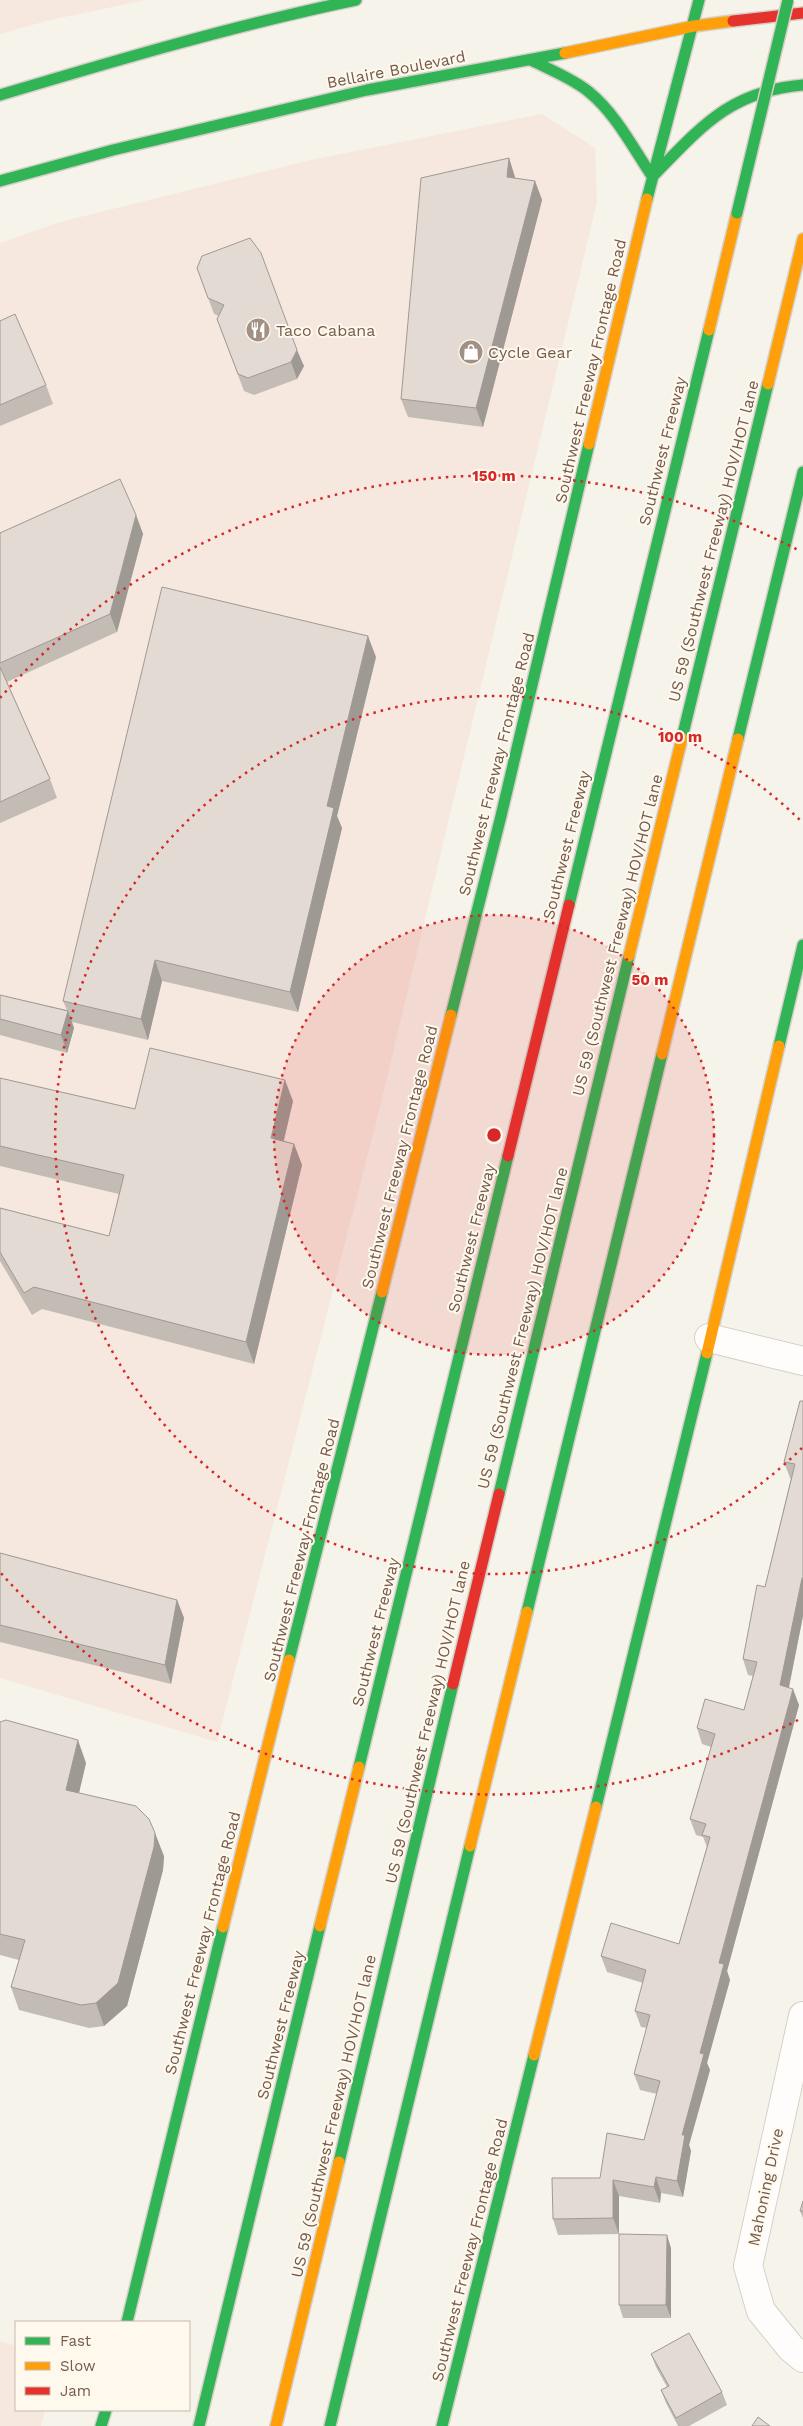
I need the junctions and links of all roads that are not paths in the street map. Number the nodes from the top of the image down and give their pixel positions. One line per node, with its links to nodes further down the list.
1 (356, 0): 8 (main road)
2 (699, 0): 5 (main road, Southwest Freeway Frontage Road)
3 (788, 0): 23 (main road, Southwest Freeway, bridge)
4 (803, 13): 5 (main road, Bellaire Boulevard)
5 (694, 26): 6 (main road, Bellaire Boulevard); 9 (main road, Southwest Freeway Frontage Road)
6 (531, 60): 9 (main road); 10 (main road, Bellaire Boulevard)
7 (803, 85): 9 (main road)
8 (0, 95)
9 (652, 176): 17 (main road, Southwest Freeway Frontage Road)
10 (0, 181)
11 (803, 239): 24 (main road, US 59 (Southwest Freeway) HOV/HOT lane)
12 (803, 472): 25 (main road)
13 (803, 945): 14 (main road, Southwest Freeway Frontage Road)
14 (709, 1338): 15 (street); 26 (main road, Southwest Freeway Frontage Road)
15 (803, 1361)
16 (801, 2033): 18 (street, Mahoning Drive)
17 (127, 2321)
18 (797, 2353)
19 (106, 2411): 21 (main road)
20 (113, 2411): 22 (main road)
21 (102, 2426)
22 (115, 2426)
23 (199, 2426)
24 (276, 2426)
25 (330, 2426)
26 (442, 2426)

